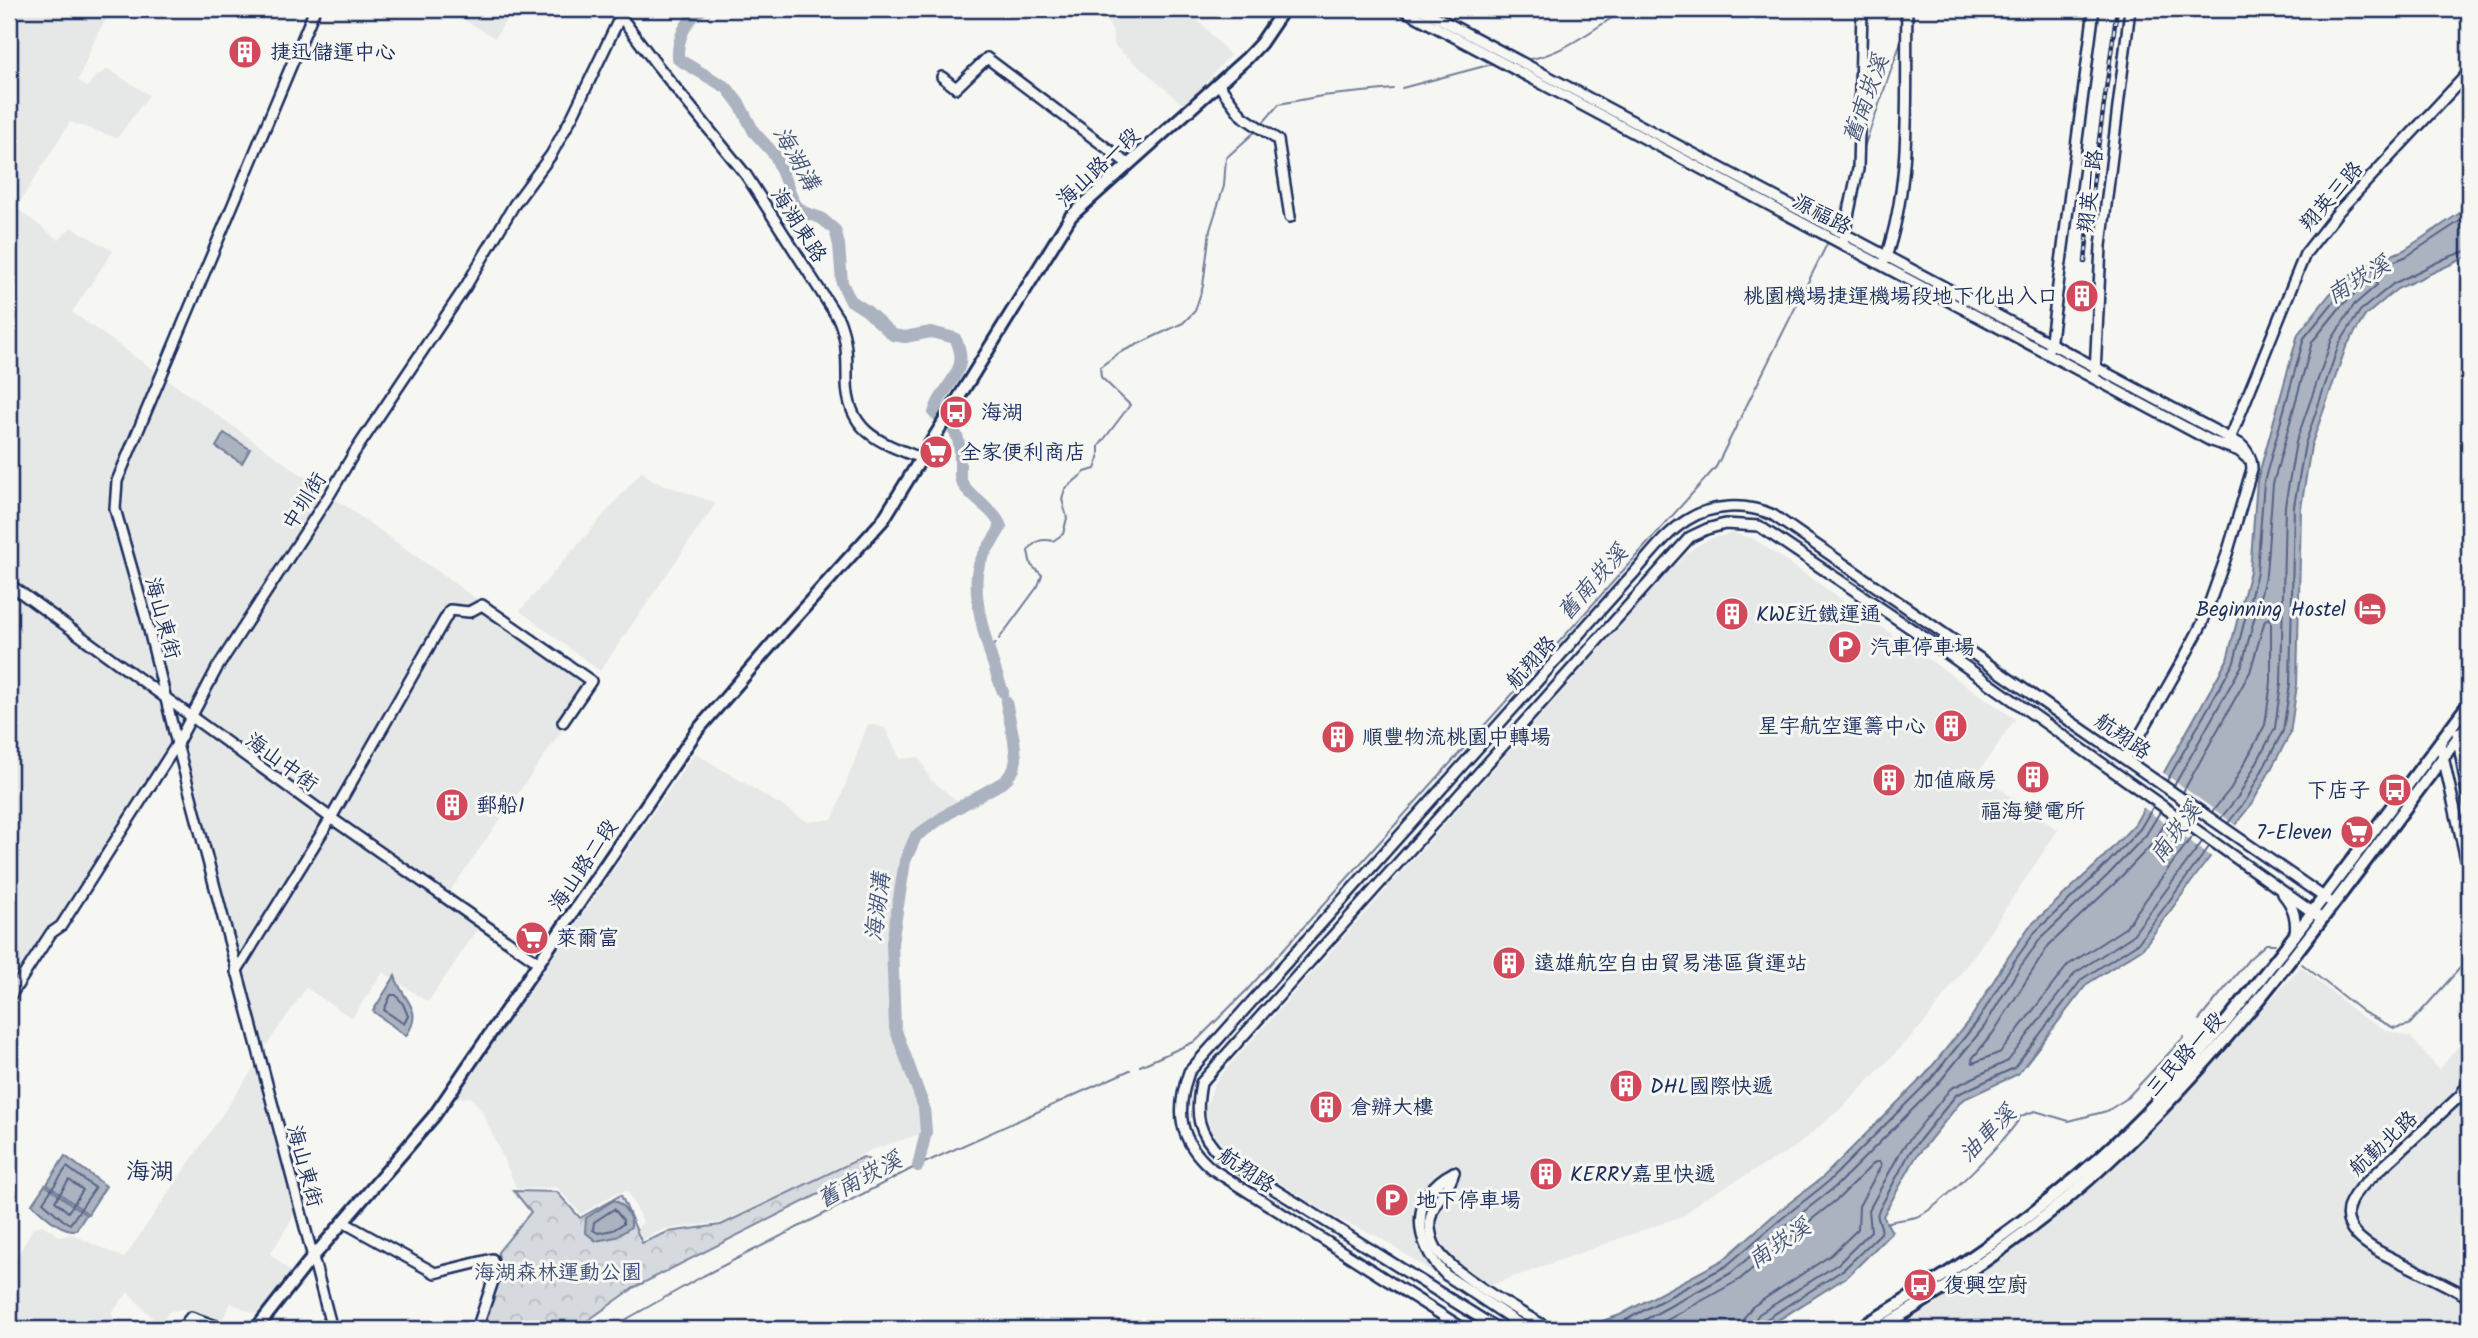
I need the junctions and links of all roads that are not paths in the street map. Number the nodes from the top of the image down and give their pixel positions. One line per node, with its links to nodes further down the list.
1 (315, 9): 23 (street, 海山東街)
2 (1284, 9): 12 (main road, 海山路一段)
3 (1402, 9): 15 (street, 源福路)
4 (1421, 9): 15 (street, 源福路)
5 (1862, 9): 15 (street)
6 (1907, 9): 16 (street)
7 (2094, 9): 17 (street, 翔英一路)
8 (2130, 9): 18 (street, 翔英一路)
9 (618, 13): 21 (street, 海湖東路); 25 (street, 中圳街)
10 (2469, 72): 20 (street, 翔英三路)
11 (942, 77): 13 (street)
12 (1218, 84): 13 (main road, 海山路一段); 14 (street)
13 (1128, 164): 19 (main road, 海山路一段)
14 (1290, 218)
15 (1843, 239): 16 (street, 源福路)
16 (1884, 261): 17 (street, 源福路)
17 (2049, 349): 18 (street, 源福路)
18 (2095, 374): 20 (street, 源福路)
19 (945, 420): 21 (main road, 海山路二段)
20 (2229, 442): 33 (street)
21 (921, 458): 42 (main road, 海山路二段)
22 (9, 583): 23 (street, 海山中街)
23 (165, 699): 25 (street, 海山中街); 31 (street, 海山東街)
24 (2469, 703): 27 (main road, 三民路一段)
25 (191, 718): 31 (street, 中圳街); 35 (street, 海山中街)
26 (563, 722): 35 (street)
27 (2454, 723): 29 (street); 30 (main road, 三民路一段)
28 (2469, 723): 29 (main road, 三民路一段)
29 (2458, 738): 32 (main road, 三民路一段); 34 (street)
30 (2441, 743): 32 (street); 38 (main road, 三民路一段)
31 (177, 744): 43 (street, 海山東街); 44 (street, 中圳街)
32 (2444, 757): 36 (street); 38 (main road, 三民路一段)
33 (2127, 760): 38 (street, 航翔路); 56 (street, 航翔路)
34 (2469, 804)
35 (331, 818): 42 (street, 海山中街); 43 (street)
36 (2469, 873)
37 (2277, 887): 39 (street, 航翔路); 41 (street); 57 (street, 航翔路)
38 (2329, 901): 39 (main road, 三民路一段); 40 (main road, 三民路一段)
39 (2313, 912): 40 (street, 航翔路); 41 (main road, 三民路一段)
40 (2322, 919): 61 (main road, 三民路一段)
41 (2295, 936): 60 (main road, 三民路一段)
42 (539, 963): 48 (main road, 海山路二段)
43 (236, 972): 49 (street, 海山東街)
44 (9, 999)
45 (2469, 1082): 47 (street, 航勤北路)
46 (2469, 1088): 47 (street)
47 (2460, 1096): 50 (street, 航勤北路)
48 (343, 1222): 49 (main road, 海山路二段); 51 (street)
49 (311, 1258): 54 (main road, 海山路二段); 55 (street, 海山東街)
50 (2469, 1297)
51 (478, 1326)
52 (181, 1329): 53 (street)
53 (225, 1329)
54 (256, 1329)
55 (332, 1329)
56 (1464, 1329)
57 (1498, 1329)
58 (1527, 1329): 59 (street)
59 (1550, 1329)
60 (1858, 1329)
61 (1878, 1329)

